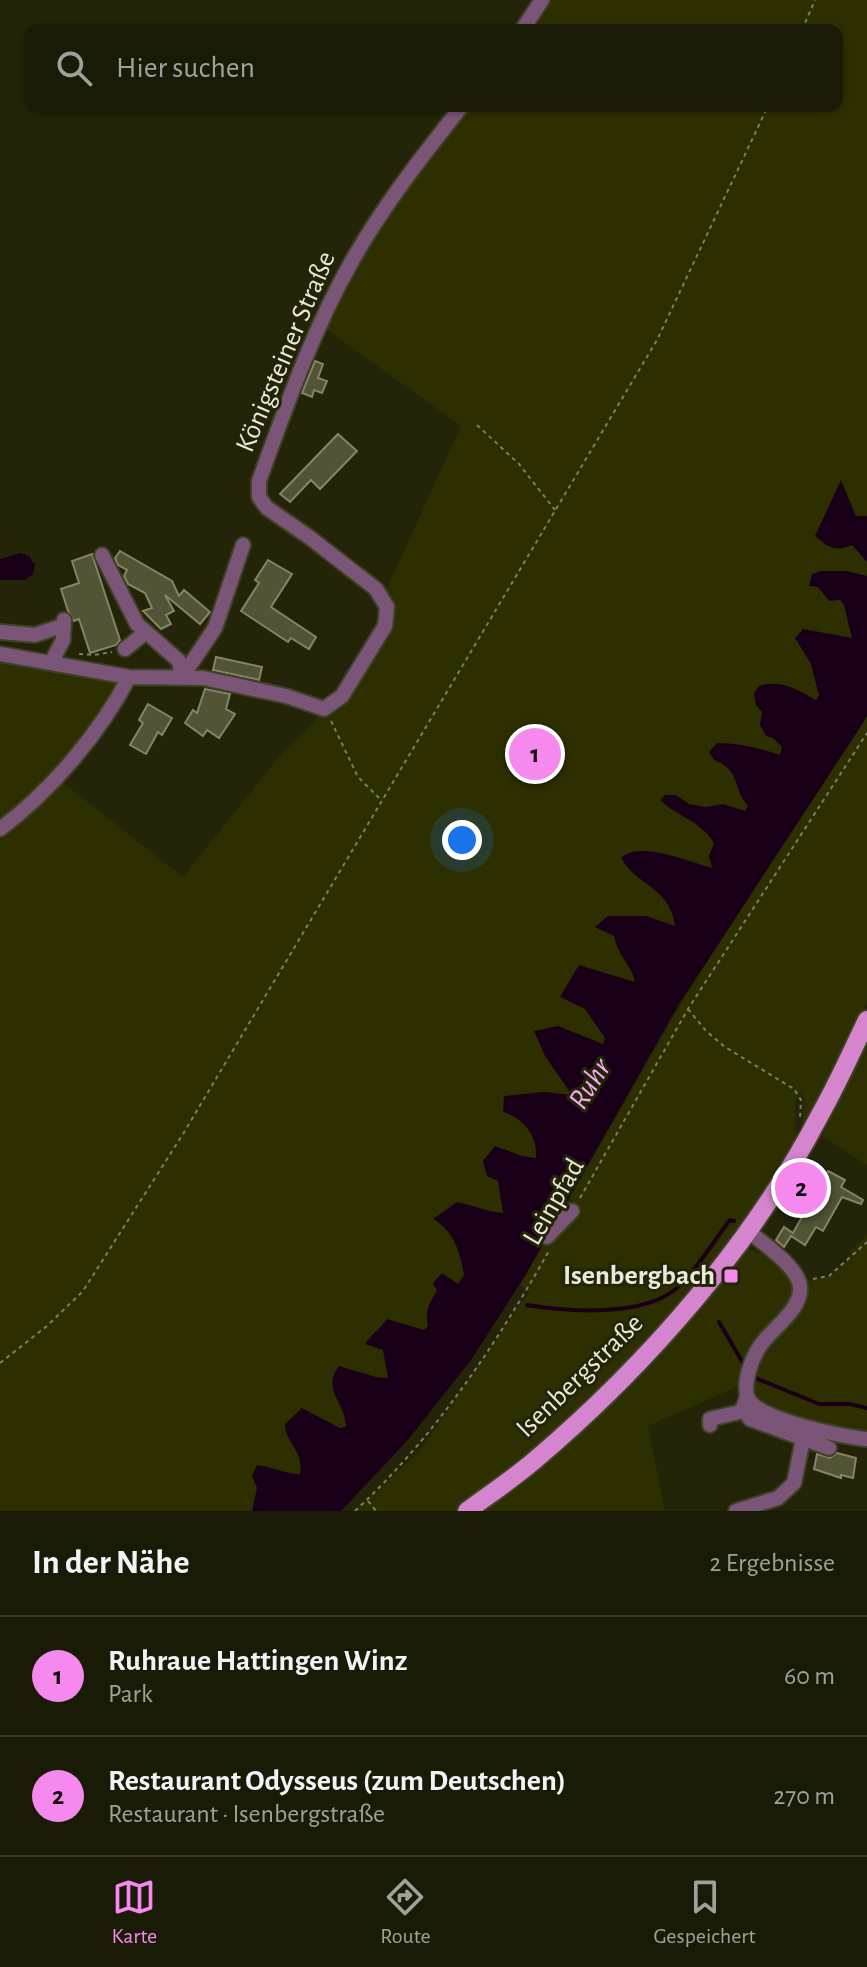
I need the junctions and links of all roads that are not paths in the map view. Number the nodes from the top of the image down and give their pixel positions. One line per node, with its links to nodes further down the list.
1 (542, 0): 2 (street)
2 (526, 24)
3 (457, 112): 13 (street, Königsteiner Straße)
4 (243, 545): 10 (street)
5 (102, 555): 7 (street)
6 (0, 632): 11 (street)
7 (146, 632): 8 (street); 10 (street)
8 (125, 649)
9 (0, 654): 11 (street, Königsteiner Straße)
10 (186, 660): 13 (street)
11 (51, 663): 12 (street, Königsteiner Straße)
12 (129, 677): 13 (street, Königsteiner Straße); 14 (street)
13 (182, 677)
14 (0, 829)
15 (867, 1020): 17 (main road, Isenbergstraße)
16 (572, 1211): 18 (street)
17 (747, 1230): 19 (street); 24 (main road, Isenbergstraße)
18 (549, 1242)
19 (746, 1404): 20 (street); 21 (street); 22 (street)
20 (710, 1425)
21 (803, 1439): 23 (street); 25 (street)
22 (867, 1439)
23 (829, 1448)
24 (467, 1511)
25 (736, 1511)

